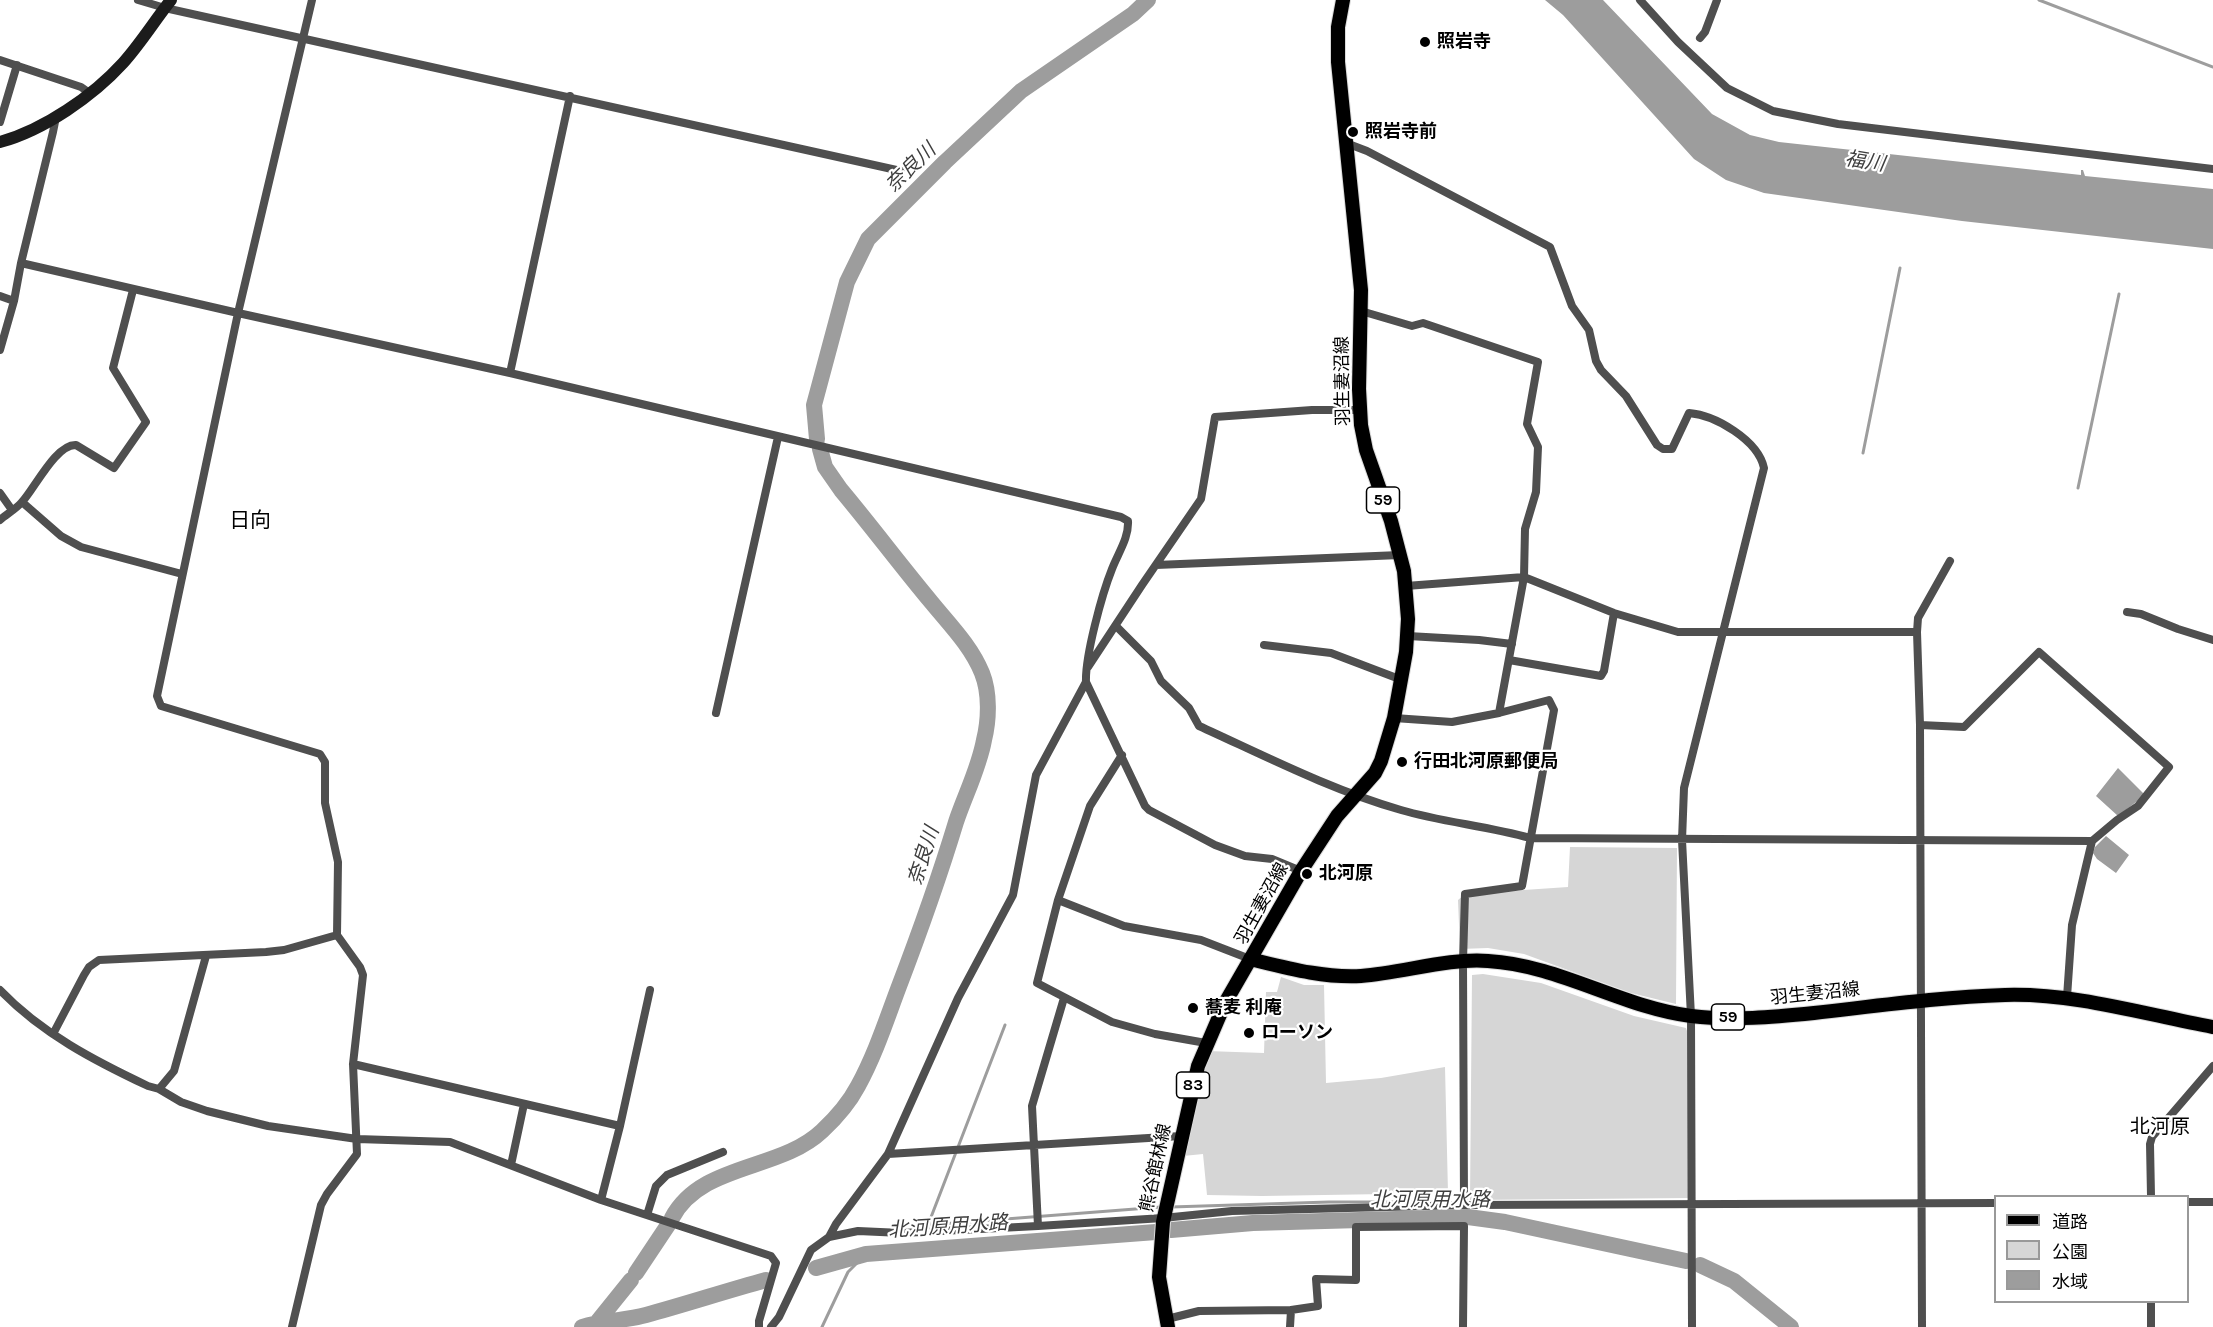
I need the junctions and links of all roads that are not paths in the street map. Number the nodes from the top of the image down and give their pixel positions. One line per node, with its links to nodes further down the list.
1 (138, 0): 6 (street)
2 (312, 0): 7 (street)
3 (1343, 0): 16 (main road, 羽生妻沼線 / 59)
4 (1640, 0): 17 (street)
5 (1718, 0): 8 (street)
6 (168, 4): 7 (street); 11 (main road)
7 (303, 38): 12 (street); 24 (street)
8 (1700, 38)
9 (0, 60): 10 (street)
10 (17, 65): 11 (street); 14 (street)
11 (91, 94): 13 (main road)
12 (570, 96): 18 (street); 26 (street)
13 (53, 119): 15 (main road); 19 (street)
14 (0, 122)
15 (0, 142)
16 (1346, 143): 23 (main road, 羽生妻沼線 / 59); 43 (street)
17 (2213, 169)
18 (901, 171)
19 (21, 263): 20 (street); 22 (street)
20 (134, 290): 24 (street); 30 (street)
21 (0, 296): 22 (street)
22 (14, 301): 25 (street)
23 (1361, 311): 27 (main road, 羽生妻沼線 / 59); 37 (street)
24 (238, 314): 26 (street); 36 (street)
25 (0, 350)
26 (510, 373): 28 (street)
27 (1360, 410): 33 (main road, 羽生妻沼線 / 59); 35 (street)
28 (778, 437): 49 (street); 52 (street)
29 (0, 494): 31 (street)
30 (22, 502): 31 (street); 36 (street)
31 (12, 510): 32 (street)
32 (0, 520)
33 (1400, 555): 35 (street); 38 (main road, 羽生妻沼線 / 59)
34 (1950, 561): 42 (street)
35 (1156, 565): 41 (street)
36 (182, 574): 64 (street)
37 (1524, 577): 38 (street); 40 (street); 46 (street)
38 (1406, 586): 44 (main road, 羽生妻沼線 / 59)
39 (2127, 612): 45 (street)
40 (1614, 613): 43 (street); 48 (street)
41 (1116, 626): 49 (street); 57 (street)
42 (1917, 632): 43 (street); 55 (street)
43 (1722, 633): 59 (street)
44 (1408, 636): 46 (street); 50 (main road, 羽生妻沼線 / 59)
45 (2213, 640)
46 (1512, 644): 48 (street)
47 (1264, 645): 50 (street)
48 (1509, 660): 53 (street)
49 (1085, 672): 51 (street)
50 (1402, 680): 54 (main road, 羽生妻沼線 / 59)
51 (1086, 682): 56 (street); 86 (street)
52 (716, 713)
53 (1499, 713): 54 (street); 58 (street)
54 (1394, 718): 57 (main road, 羽生妻沼線 / 59)
55 (1920, 725): 60 (street); 61 (street)
56 (1122, 755): 62 (street); 63 (street)
57 (1355, 795): 58 (street); 62 (main road, 羽生妻沼線 / 59)
58 (1530, 838): 59 (street); 67 (street)
59 (1682, 840): 60 (street); 73 (street)
60 (1920, 841): 61 (street); 72 (street)
61 (2092, 841): 70 (street)
62 (1301, 872): 66 (main road, 羽生妻沼線 / 59)
63 (1058, 900): 66 (street); 71 (street)
64 (337, 935): 65 (street); 77 (street)
65 (206, 956): 75 (street); 79 (street)
66 (1250, 959): 67 (main road, 羽生妻沼線 / 59); 76 (main road, 熊谷館林線 / 83)
67 (1463, 961): 73 (main road, 羽生妻沼線 / 59); 95 (street)
68 (0, 990): 75 (street)
69 (650, 990): 81 (street)
70 (2067, 997): 72 (main road, 羽生妻沼線 / 59); 74 (main road, 羽生妻沼線 / 59)
71 (1064, 998): 76 (street); 84 (street)
72 (1921, 1002): 73 (main road, 羽生妻沼線 / 59); 94 (street)
73 (1691, 1016): 93 (street)
74 (2213, 1027)
75 (53, 1034): 79 (street)
76 (1206, 1043): 82 (main road, 熊谷館林線 / 83)
77 (353, 1064): 80 (street); 83 (street)
78 (2213, 1066): 88 (street)
79 (159, 1089): 83 (street)
80 (524, 1104): 81 (street); 87 (street)
81 (620, 1126): 89 (street)
82 (1181, 1136): 84 (street); 97 (main road, 熊谷館林線 / 83)
83 (357, 1139): 87 (street); 103 (street)
84 (1033, 1146): 86 (street); 98 (street)
85 (723, 1152): 96 (street)
86 (888, 1154): 99 (street)
87 (512, 1165): 89 (street)
88 (2151, 1195)
89 (601, 1200): 96 (street)
90 (2189, 1202): 91 (street)
91 (2213, 1202)
92 (1994, 1203): 94 (street)
93 (1692, 1204): 94 (street); 95 (street); 108 (street)
94 (1922, 1204): 109 (street)
95 (1464, 1205): 97 (street)
96 (650, 1216): 104 (street)
97 (1163, 1220): 98 (street); 102 (main road, 熊谷館林線 / 83)
98 (1038, 1226): 99 (street)
99 (829, 1237): 105 (street)
100 (2151, 1303): 110 (street)
101 (1291, 1310): 102 (street); 106 (street); 107 (street)
102 (1168, 1323)
103 (292, 1327)
104 (759, 1327)
105 (771, 1327)
106 (1290, 1327)
107 (1463, 1327)
108 (1692, 1327)
109 (1922, 1327)
110 (2151, 1327)

